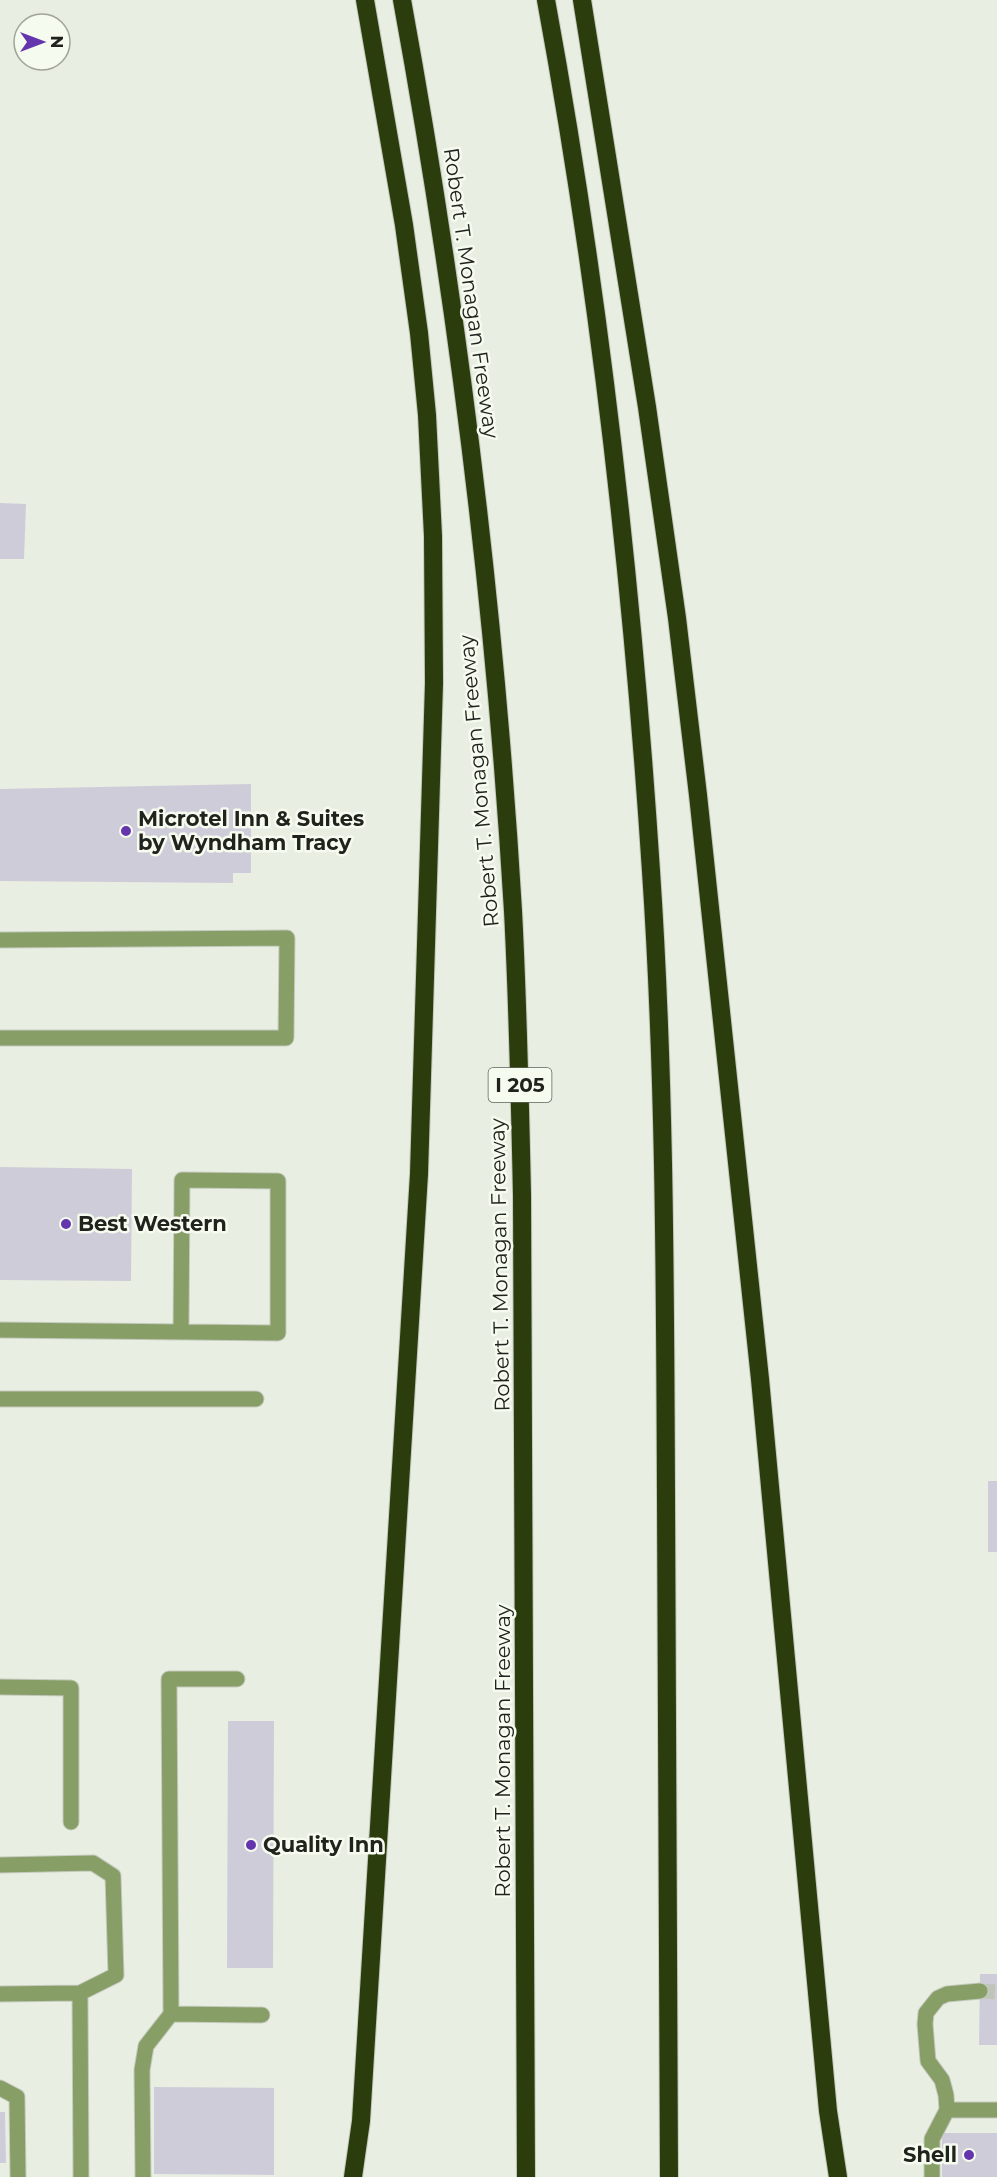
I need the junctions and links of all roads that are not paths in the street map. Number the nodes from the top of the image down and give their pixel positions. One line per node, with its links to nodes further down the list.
1 (365, 0): 26 (highway)
2 (402, 0): 27 (highway, Robert T. Monagan Freeway / I 205)
3 (546, 0): 28 (highway)
4 (582, 0): 29 (highway)
5 (0, 940): 6 (lane)
6 (0, 1038)
7 (0, 1330): 8 (lane)
8 (181, 1332): 8 (lane)
9 (0, 1398): 10 (lane)
10 (255, 1399)
11 (237, 1679): 18 (lane)
12 (0, 1687): 13 (lane)
13 (71, 1822)
14 (0, 1864): 16 (lane)
15 (980, 1991): 21 (lane)
16 (80, 1993): 17 (lane); 24 (lane)
17 (0, 1994)
18 (171, 2014): 19 (lane); 25 (lane)
19 (262, 2015)
20 (0, 2088): 23 (lane)
21 (947, 2110): 22 (lane); 30 (lane)
22 (997, 2110)
23 (18, 2177)
24 (81, 2177)
25 (143, 2177)
26 (353, 2177)
27 (526, 2177)
28 (669, 2177)
29 (838, 2177)
30 (932, 2177)

